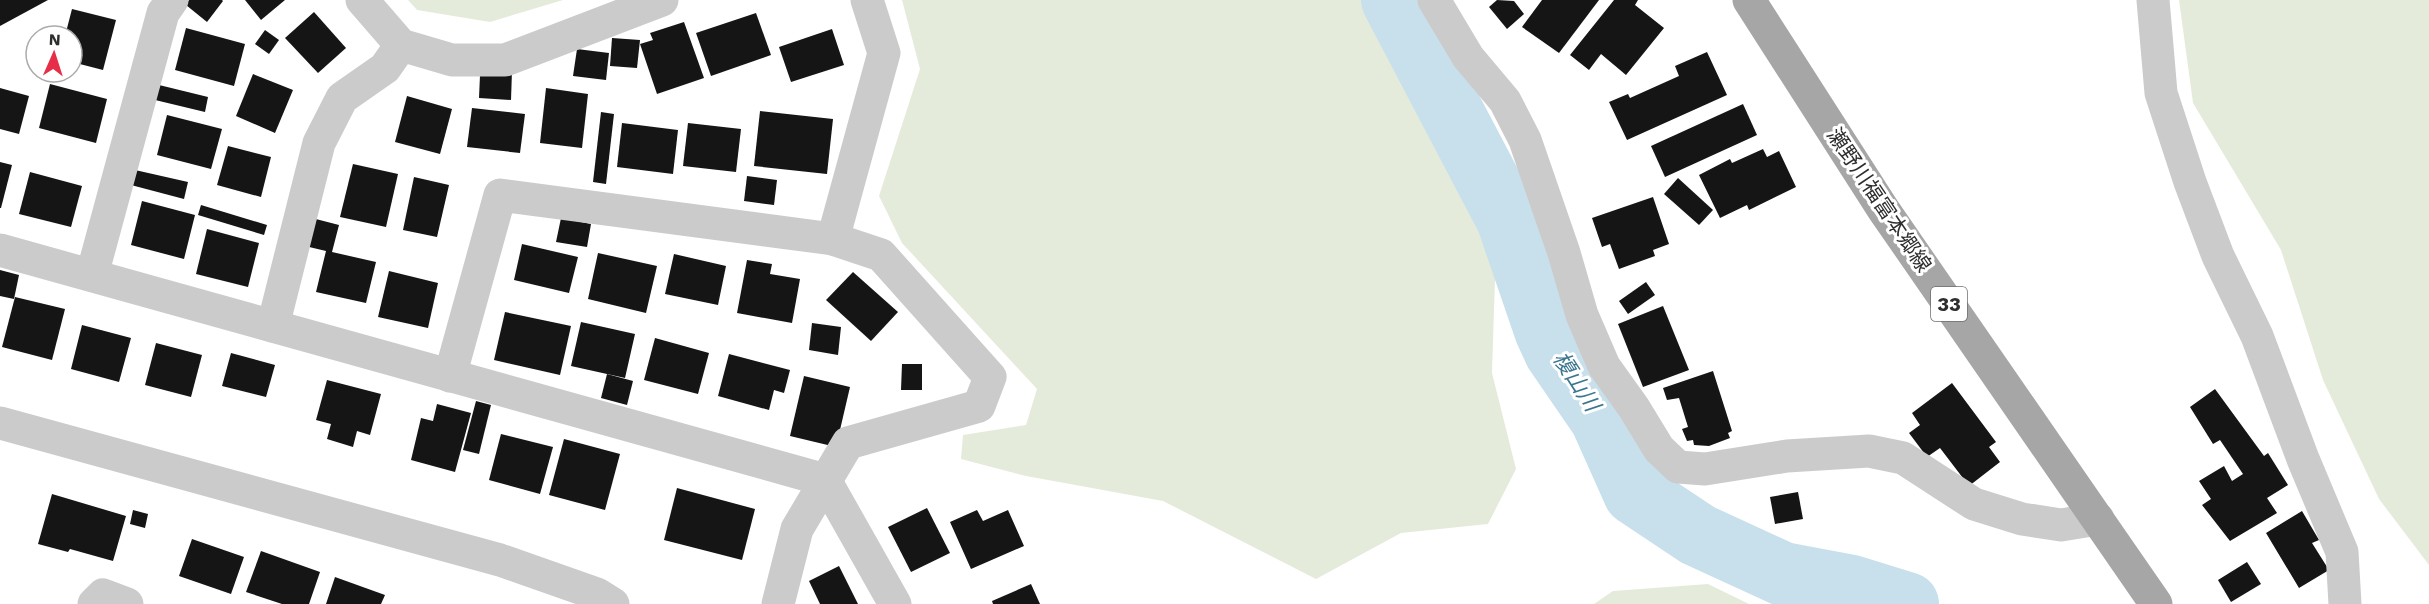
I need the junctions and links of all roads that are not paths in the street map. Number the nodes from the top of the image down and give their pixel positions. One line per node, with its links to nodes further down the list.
1 (172, 0): 11 (street)
2 (362, 0): 8 (street)
3 (662, 0): 8 (street)
4 (867, 0): 9 (street)
5 (1434, 0): 16 (street)
6 (1749, 0): 16 (main road, 瀬野川福富本郷線 / 33)
7 (2153, 0): 23 (street)
8 (401, 45): 12 (street)
9 (833, 239): 13 (street); 15 (street)
10 (0, 249): 11 (street)
11 (92, 275): 12 (street)
12 (273, 326): 13 (street)
13 (450, 376): 15 (street)
14 (0, 423): 19 (street)
15 (825, 480): 20 (street); 21 (street)
16 (2098, 519): 22 (main road, 瀬野川福富本郷線 / 33)
17 (94, 604): 18 (street)
18 (127, 604)
19 (613, 604)
20 (778, 604)
21 (894, 604)
22 (2156, 604)
23 (2345, 604)

